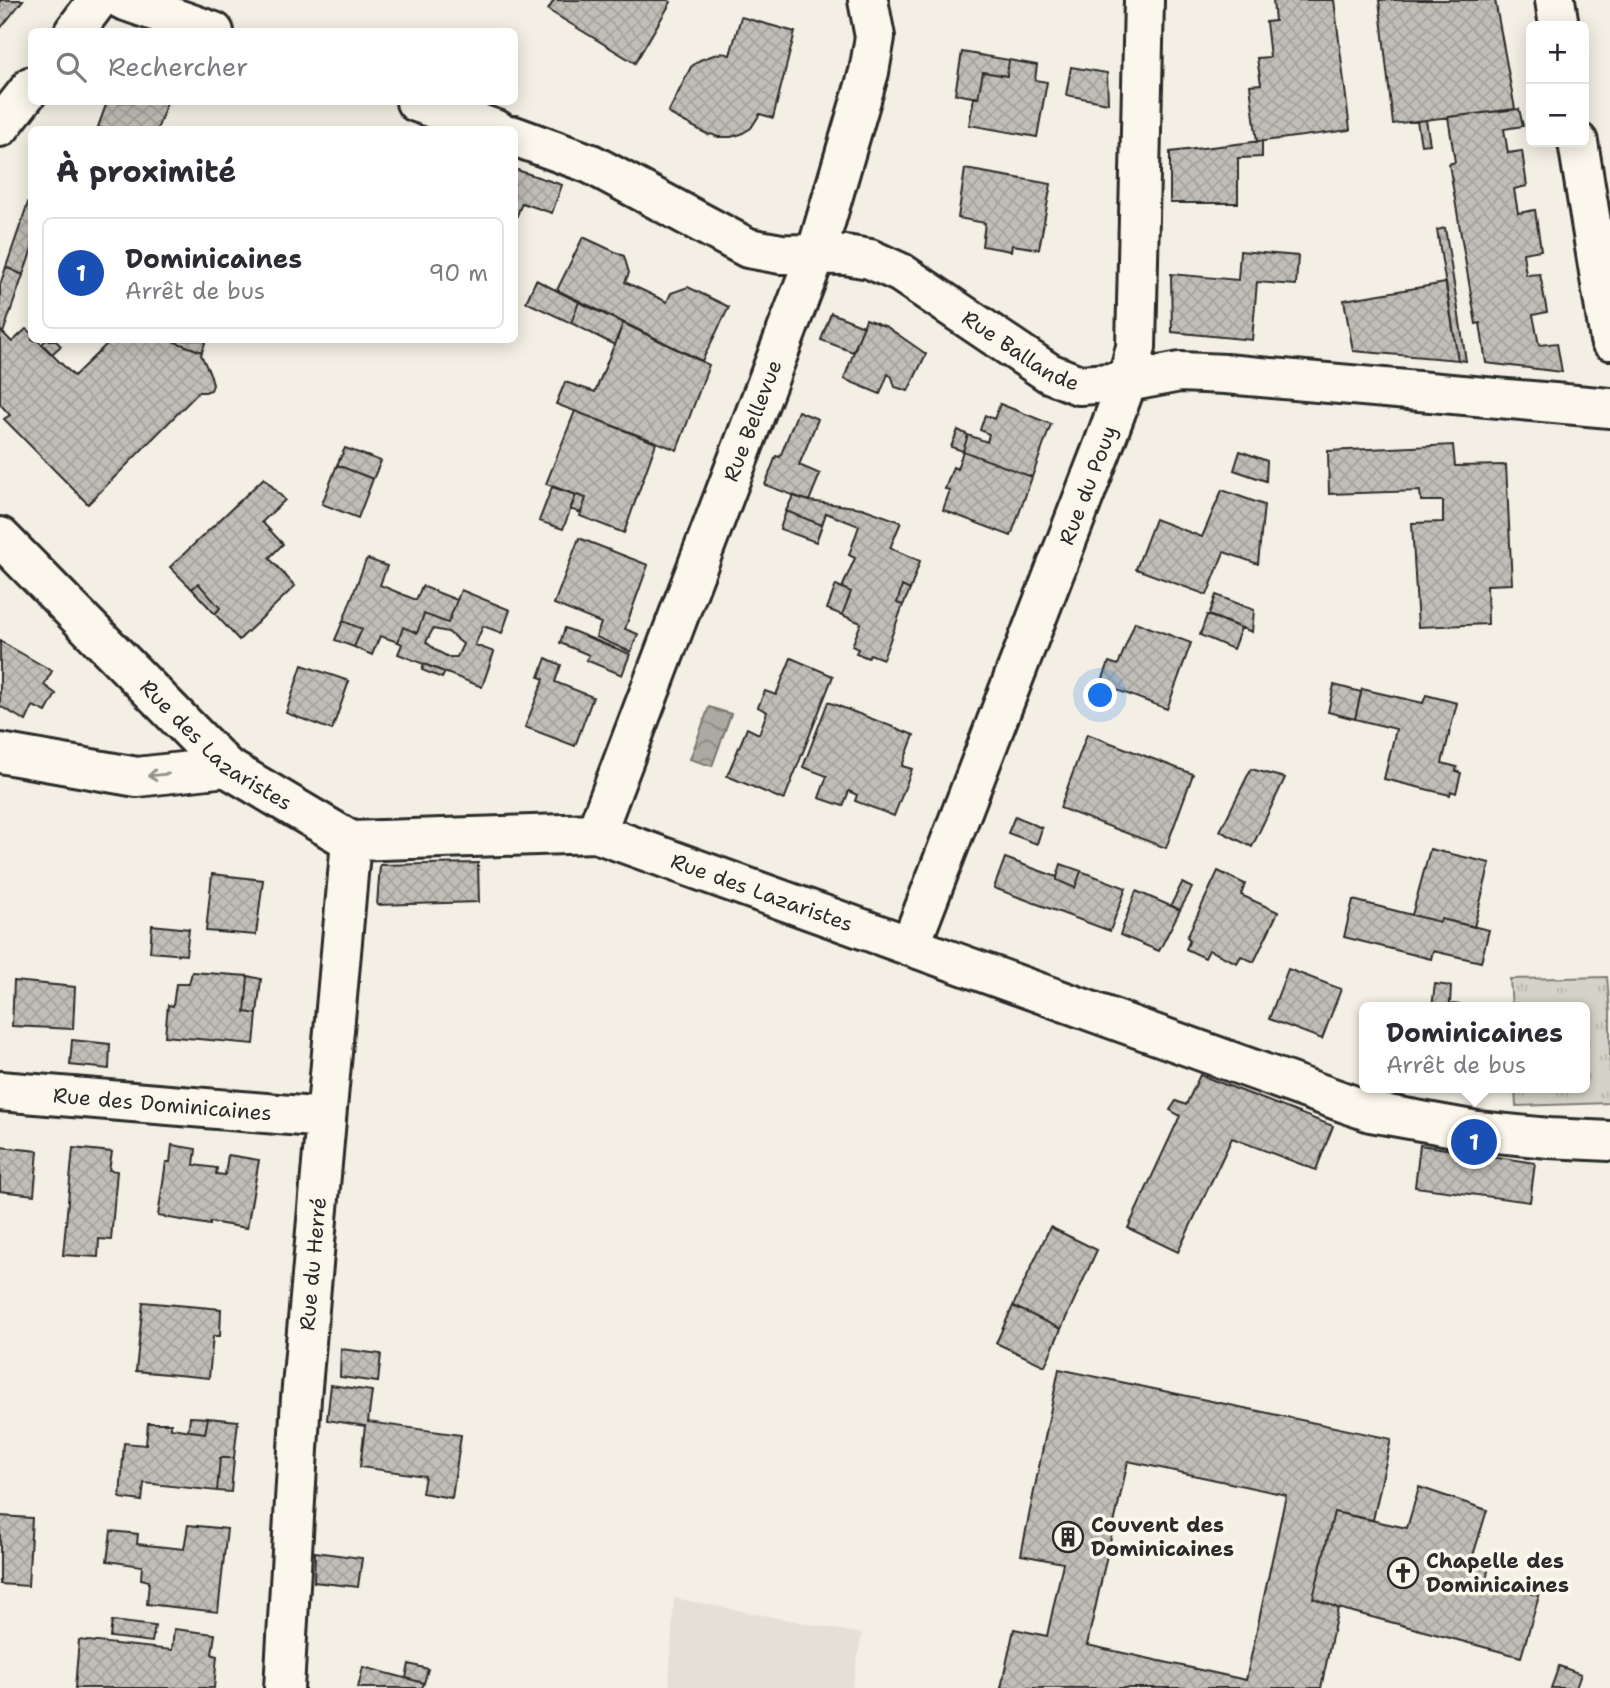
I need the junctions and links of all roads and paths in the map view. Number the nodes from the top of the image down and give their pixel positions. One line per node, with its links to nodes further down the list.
1 (98, 0): 7 (street)
2 (122, 0): 8 (street)
3 (868, 0): 15 (street, Rue Bellevue)
4 (1144, 0): 17 (street, Rue du Pouy)
5 (1555, 0): 6 (street)
6 (1558, 21)
7 (77, 28)
8 (202, 28)
9 (28, 91): 12 (street)
10 (425, 105): 11 (street)
11 (485, 126)
12 (0, 127)
13 (518, 137): 15 (street, Rue Ballande)
14 (1579, 147): 16 (street)
15 (816, 254): 17 (street, Rue Ballande); 22 (street, Rue Bellevue)
16 (1610, 340)
17 (1127, 382): 18 (street, Rue Ballande); 24 (street, Rue du Pouy)
18 (1610, 408)
19 (0, 537): 21 (street, Rue des Lazaristes)
20 (0, 753): 21 (street, one-way to 20)
21 (226, 767): 23 (street, Rue des Lazaristes)
22 (596, 833): 23 (street, Rue des Lazaristes); 24 (street, Rue des Lazaristes)
23 (351, 841): 26 (street, Rue du Herré)
24 (909, 946): 27 (street, Rue des Lazaristes)
25 (0, 1091): 26 (street, Rue des Dominicaines)
26 (326, 1118): 28 (street, Rue du Herré)
27 (1610, 1141)
28 (284, 1688)

